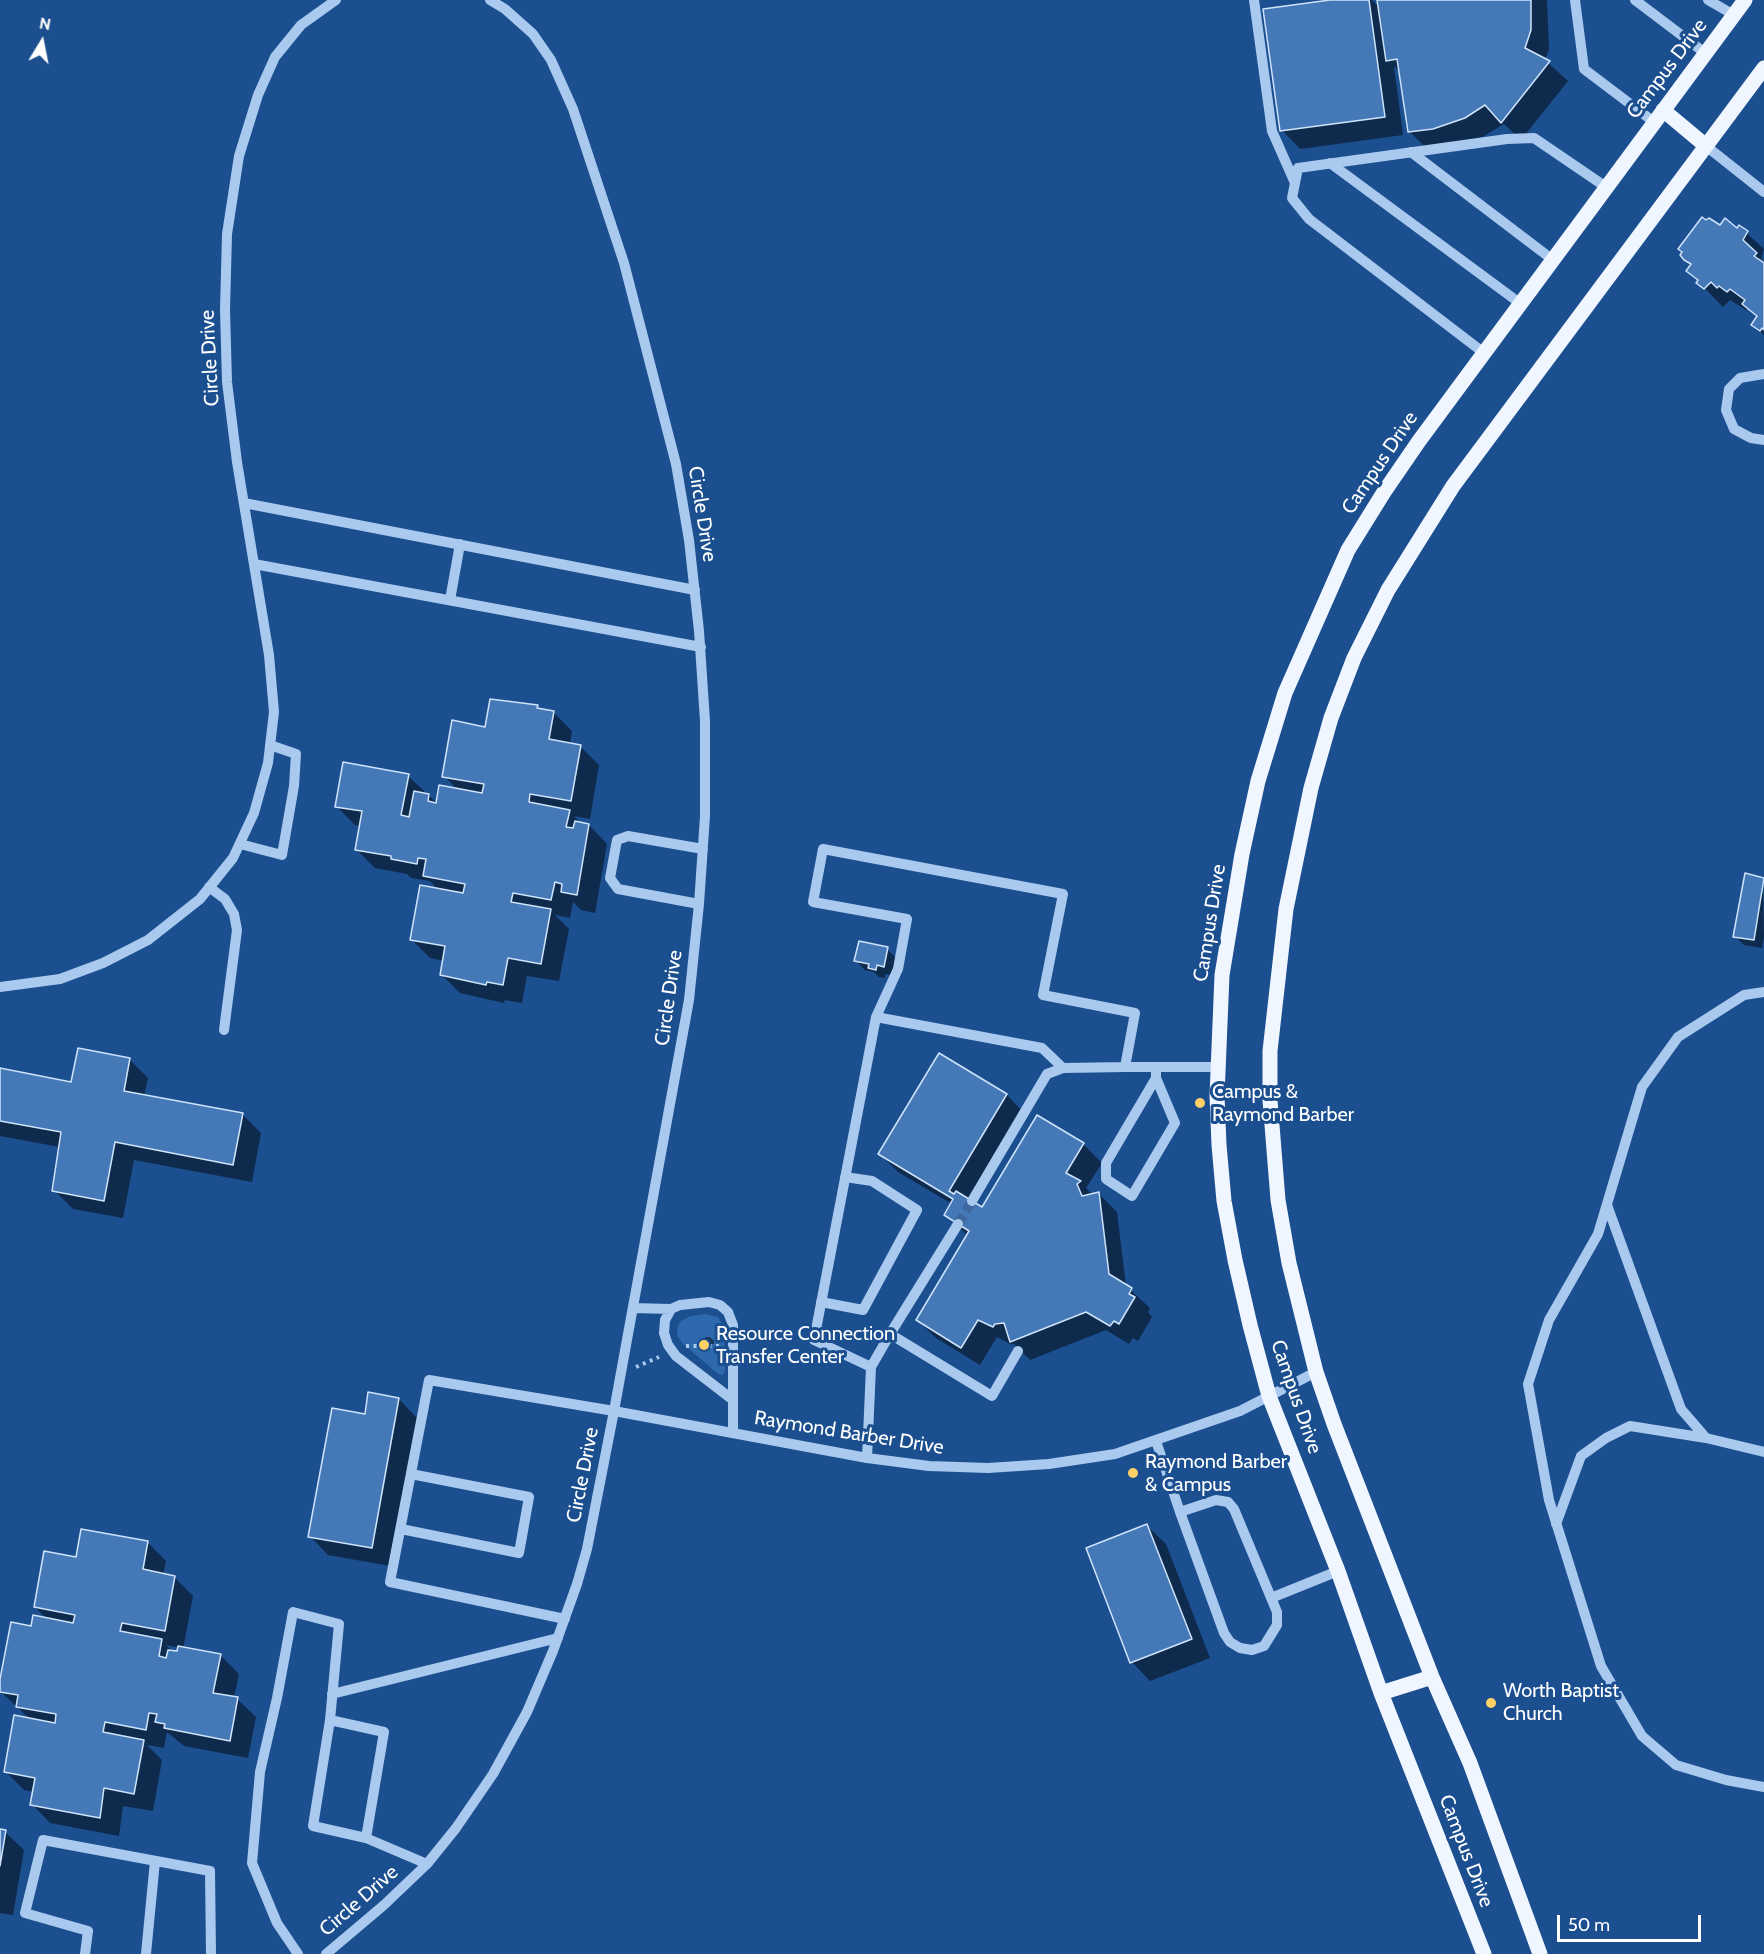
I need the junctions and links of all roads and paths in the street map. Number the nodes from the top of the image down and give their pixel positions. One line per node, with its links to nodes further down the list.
1 (336, 0): 23 (street, Circle Drive)
2 (490, 0): 26 (street, Circle Drive)
3 (1254, 0): 15 (street)
4 (1575, 0): 11 (street)
5 (1635, 0): 9 (street)
6 (1708, 0): 8 (street)
7 (1745, 0): 8 (main road, Campus Drive)
8 (1734, 15): 9 (main road, Campus Drive)
9 (1705, 52): 11 (main road, Campus Drive)
10 (1764, 68): 12 (main road, Campus Drive)
11 (1658, 116): 12 (main road); 16 (main road, Campus Drive)
12 (1706, 146): 17 (street); 52 (main road, Campus Drive)
13 (1411, 152): 14 (street); 16 (street); 18 (street)
14 (1329, 163): 15 (street); 19 (street)
15 (1295, 183): 20 (street)
16 (1606, 187): 18 (main road, Campus Drive)
17 (1764, 192)
18 (1553, 260): 19 (main road, Campus Drive)
19 (1521, 304): 20 (main road, Campus Drive)
20 (1484, 353): 39 (main road, Campus Drive)
21 (1764, 374): 22 (street)
22 (1764, 440)
23 (244, 503): 24 (street); 25 (street, Circle Drive)
24 (460, 544): 26 (street); 27 (street)
25 (254, 564): 27 (street); 29 (street, Circle Drive)
26 (695, 590): 28 (street, Circle Drive)
27 (450, 600): 28 (street)
28 (700, 646): 31 (street, Circle Drive)
29 (270, 746): 30 (street, Circle Drive); 30 (street)
30 (240, 844): 32 (street, Circle Drive)
31 (703, 849): 33 (street, Circle Drive); 33 (street)
32 (209, 887): 34 (street, Circle Drive); 37 (street)
33 (699, 904): 47 (street, Circle Drive)
34 (0, 987)
35 (1764, 992): 44 (street)
36 (876, 1017): 38 (street); 40 (street); 42 (street)
37 (224, 1030)
38 (1125, 1067): 40 (street); 41 (street)
39 (1218, 1067): 41 (street); 53 (main road, Campus Drive)
40 (1064, 1068): 43 (street)
41 (1156, 1073): 41 (street)
42 (845, 1177): 46 (street); 46 (street)
43 (972, 1201)
44 (1607, 1205): 57 (street); 63 (street)
45 (958, 1224): 49 (street)
46 (821, 1302): 51 (street)
47 (633, 1308): 48 (street); 55 (street, Circle Drive)
48 (671, 1309): 54 (street); 54 (street)
49 (890, 1335): 50 (street); 51 (street)
50 (1018, 1351)
51 (871, 1367): 60 (street)
52 (1316, 1372): 53 (street, Raymond Barber Drive); 69 (main road, Campus Drive)
53 (1269, 1396): 58 (street, Raymond Barber Drive); 65 (main road, Campus Drive)
54 (733, 1400): 56 (street)
55 (614, 1411): 56 (street, Raymond Barber Drive); 61 (street, Raymond Barber Drive); 67 (street, Circle Drive)
56 (734, 1433): 60 (street, Raymond Barber Drive)
57 (1706, 1438): 59 (street); 63 (street)
58 (1156, 1441): 60 (street, Raymond Barber Drive); 62 (street)
59 (1764, 1452)
60 (867, 1458)
61 (411, 1474): 64 (street); 64 (street)
62 (1180, 1512): 66 (street); 66 (street)
63 (1556, 1524): 73 (street)
64 (401, 1529): 67 (street)
65 (1338, 1572): 66 (street); 70 (main road, Campus Drive)
66 (1271, 1599)
67 (565, 1619): 68 (street, Circle Drive)
68 (558, 1638): 71 (street); 76 (street, Circle Drive)
69 (1432, 1677): 70 (main road); 83 (main road, Campus Drive)
70 (1382, 1693): 82 (main road, Campus Drive)
71 (332, 1694): 72 (street); 80 (street)
72 (330, 1720): 74 (street); 74 (street)
73 (1764, 1787)
74 (366, 1838): 76 (street)
75 (156, 1861): 77 (street); 78 (street); 79 (street)
76 (427, 1864): 81 (street, Circle Drive)
77 (85, 1954)
78 (146, 1954)
79 (211, 1954)
80 (298, 1954)
81 (326, 1954)
82 (1484, 1954)
83 (1540, 1954)

